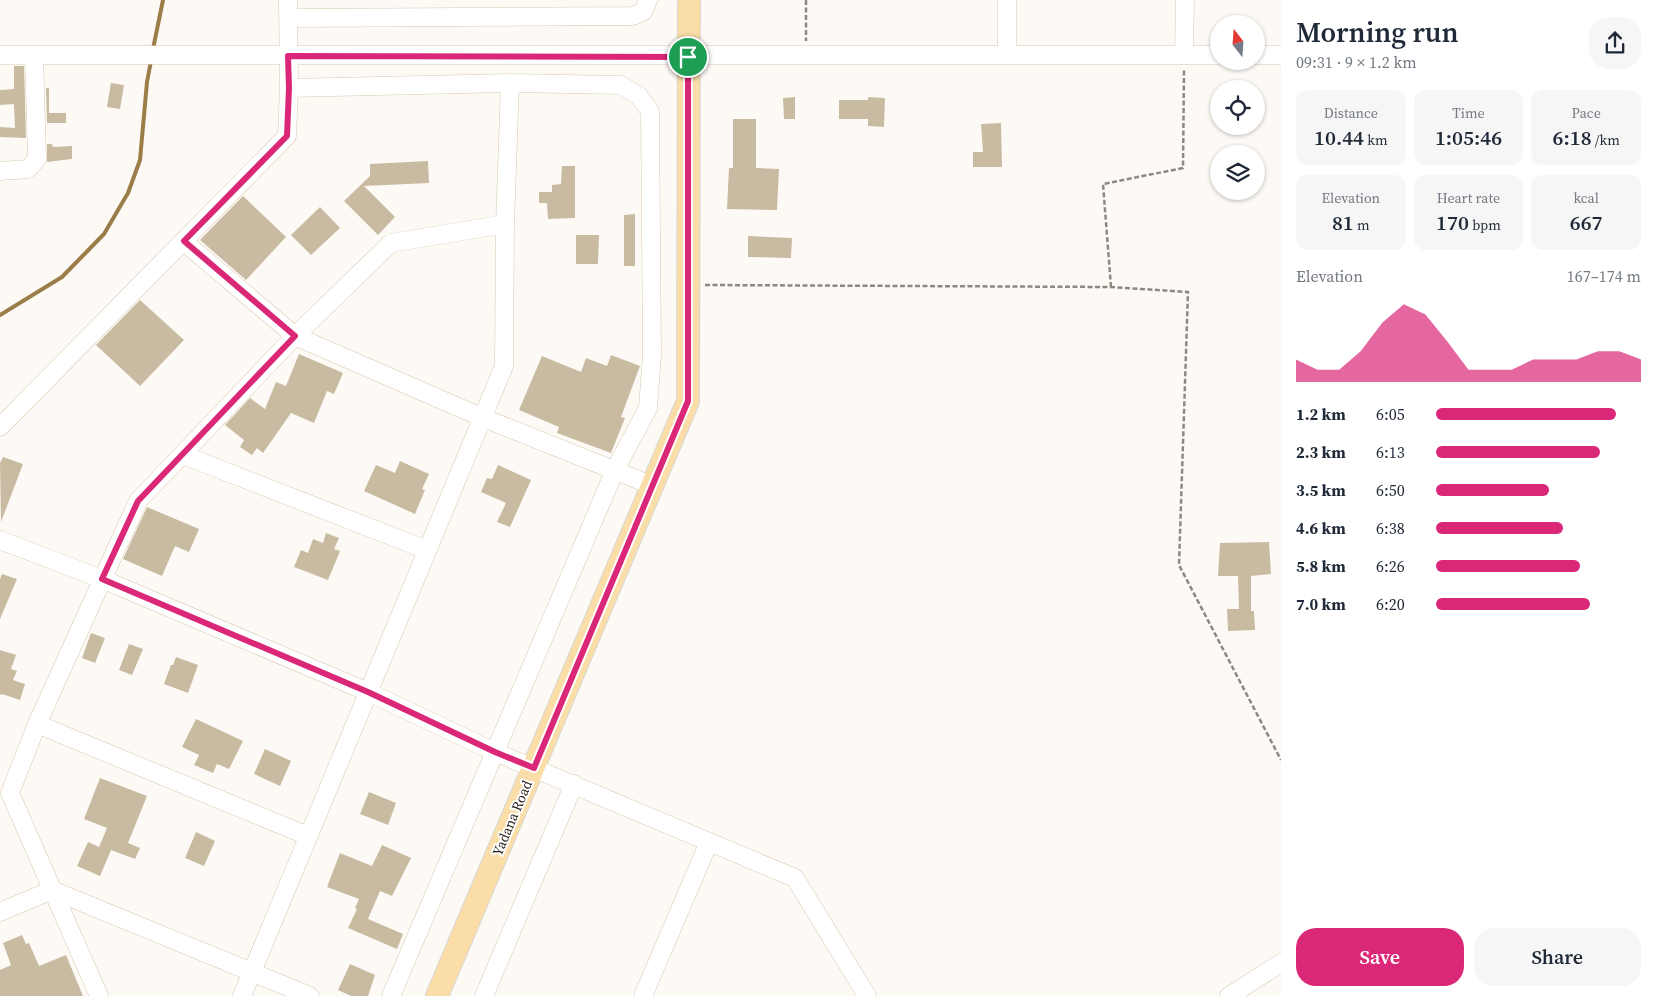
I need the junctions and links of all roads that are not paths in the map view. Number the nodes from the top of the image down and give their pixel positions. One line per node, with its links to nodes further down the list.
1 (288, 0): 6 (street)
2 (648, 0): 6 (street)
3 (689, 0): 15 (main road, Yadana Road)
4 (1007, 0): 9 (street)
5 (1185, 0): 10 (street)
6 (289, 18): 14 (street)
7 (0, 55): 8 (street)
8 (34, 55): 14 (street); 18 (street)
9 (1007, 55): 10 (street); 15 (street)
10 (1184, 55): 11 (street)
11 (1210, 55)
12 (1265, 55): 13 (street)
13 (1281, 55)
14 (288, 56): 15 (street); 17 (street)
15 (688, 57): 26 (main road, Yadana Road)
16 (510, 83): 17 (street); 19 (street); 25 (street)
17 (289, 88): 20 (street)
18 (0, 171)
19 (505, 224): 21 (street); 22 (street)
20 (184, 241): 21 (street); 23 (street)
21 (295, 336): 22 (street); 24 (street)
22 (482, 417): 25 (street); 28 (street)
23 (0, 427)
24 (183, 455): 28 (street); 29 (street)
25 (615, 470): 26 (street); 32 (street)
26 (652, 485): 33 (main road, Yadana Road)
27 (0, 540): 29 (street)
28 (427, 550): 30 (street)
29 (102, 579): 30 (street); 31 (street)
30 (368, 692): 32 (street); 35 (street)
31 (37, 724): 35 (street); 37 (street)
32 (495, 752): 33 (street); 44 (street)
33 (534, 768): 34 (street); 45 (main road, Yadana Road)
34 (574, 784): 36 (street); 46 (street)
35 (308, 836): 40 (street)
36 (709, 842): 47 (street); 48 (street)
37 (52, 890): 38 (street); 40 (street); 41 (street)
38 (0, 912)
39 (1281, 963): 49 (street)
40 (252, 971): 42 (street); 43 (street)
41 (99, 996)
42 (242, 996)
43 (310, 996)
44 (391, 996)
45 (436, 996)
46 (484, 996)
47 (643, 996)
48 (867, 996)
49 (1229, 996)

